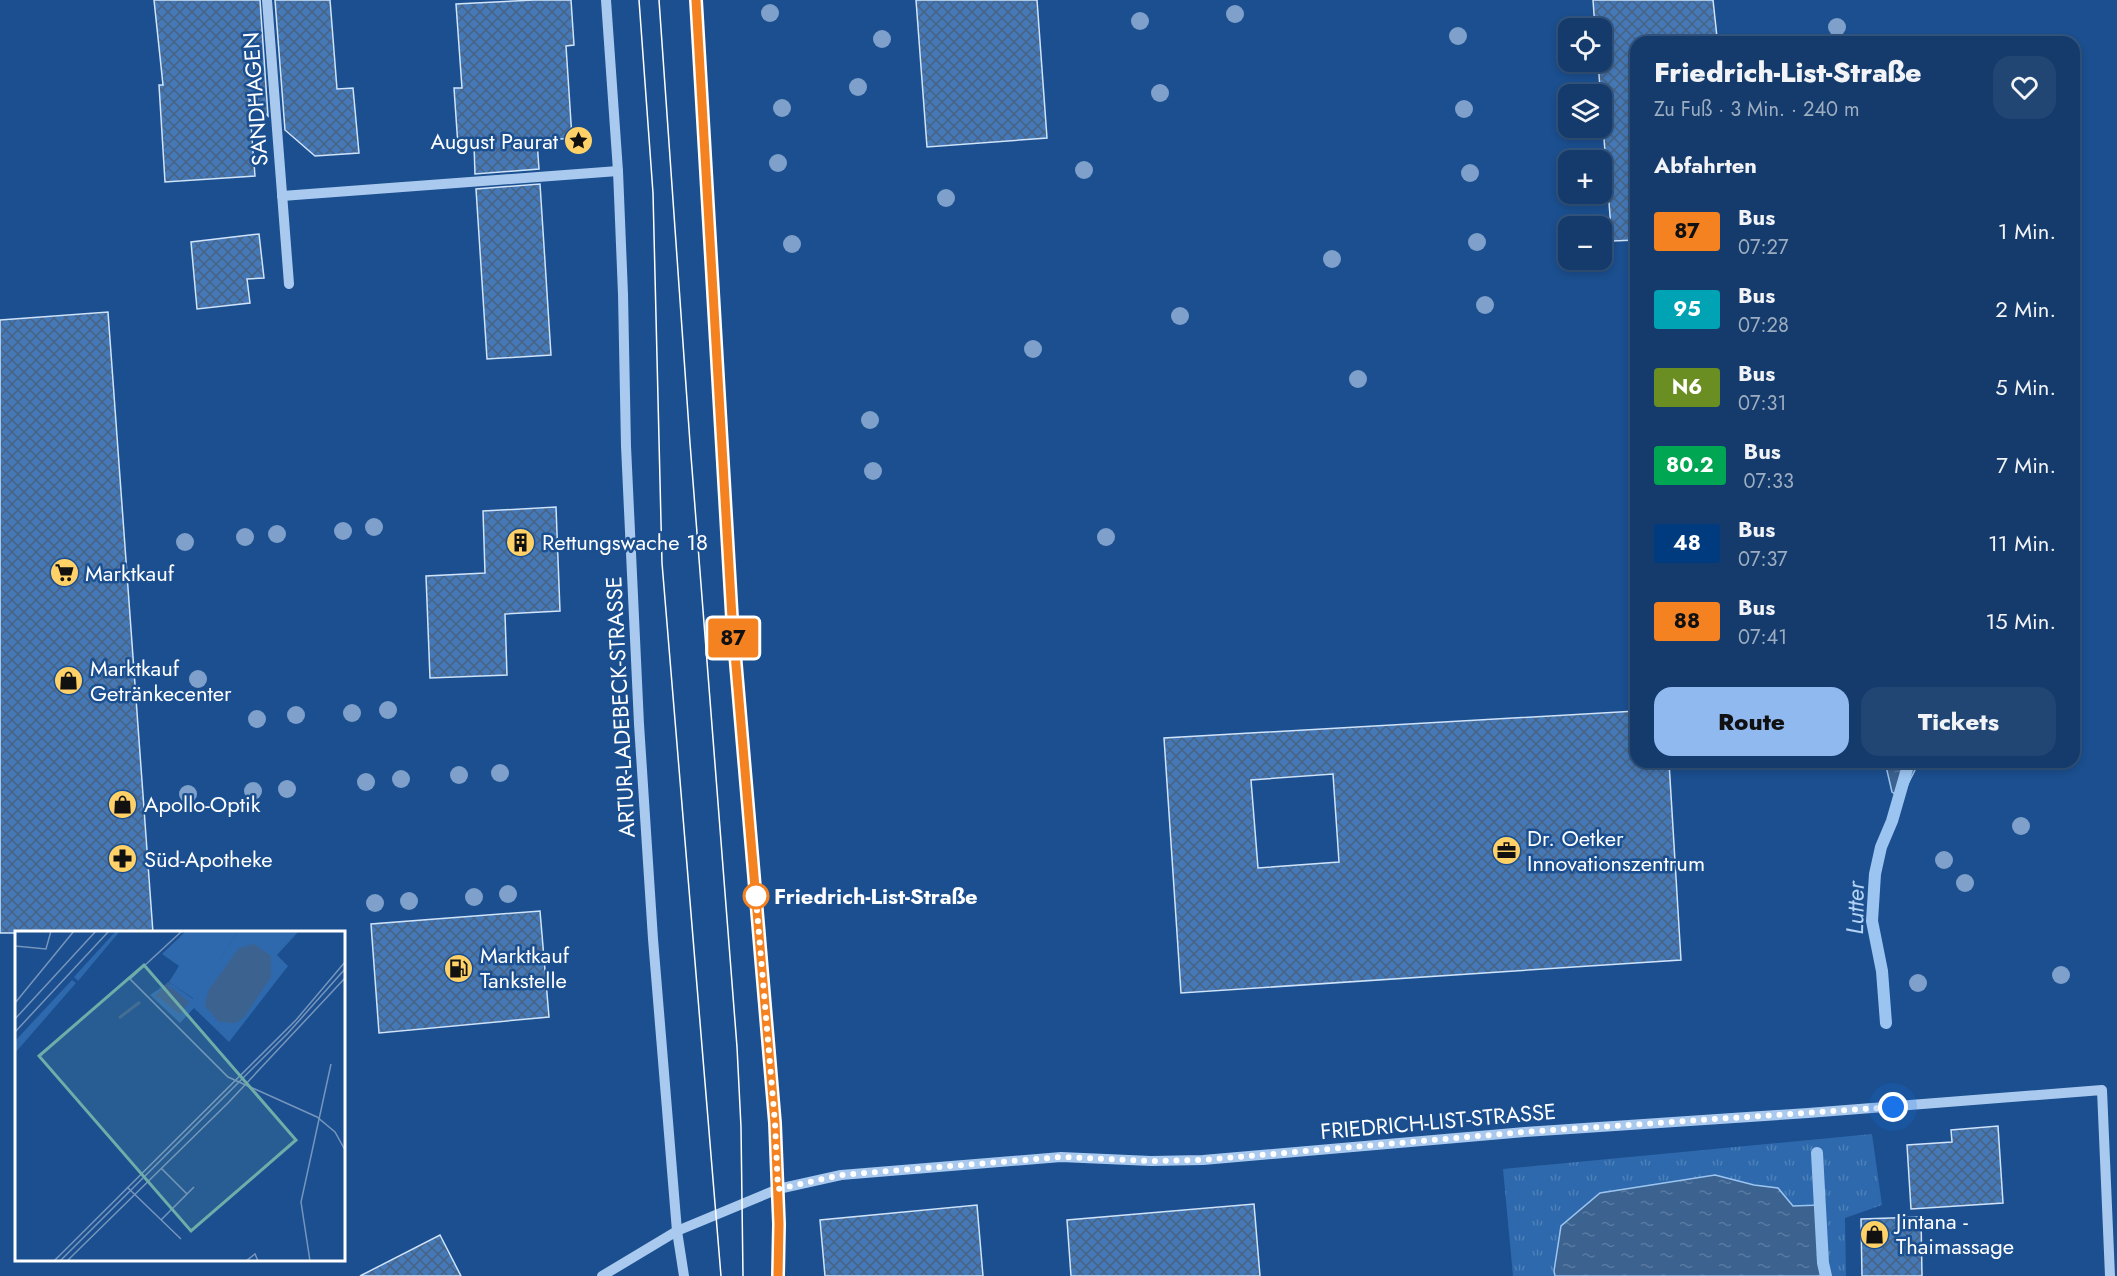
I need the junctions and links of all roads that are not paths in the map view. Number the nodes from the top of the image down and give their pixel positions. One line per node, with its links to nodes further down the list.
1 (267, 0): 5 (street, SANDHAGEN)
2 (606, 0): 4 (street, ARTUR-LADEBECK-STRASSE)
3 (696, 0): 7 (street)
4 (618, 171): 5 (street, SANDHAGEN); 8 (street, ARTUR-LADEBECK-STRASSE)
5 (282, 196): 6 (street, SANDHAGEN)
6 (289, 284)
7 (778, 1189): 8 (street); 11 (street); 12 (street, FRIEDRICH-LIST-STRASSE)
8 (676, 1231): 9 (street); 10 (street, ARTUR-LADEBECK-STRASSE)
9 (602, 1276)
10 (684, 1276)
11 (778, 1276)
12 (2110, 1276)

